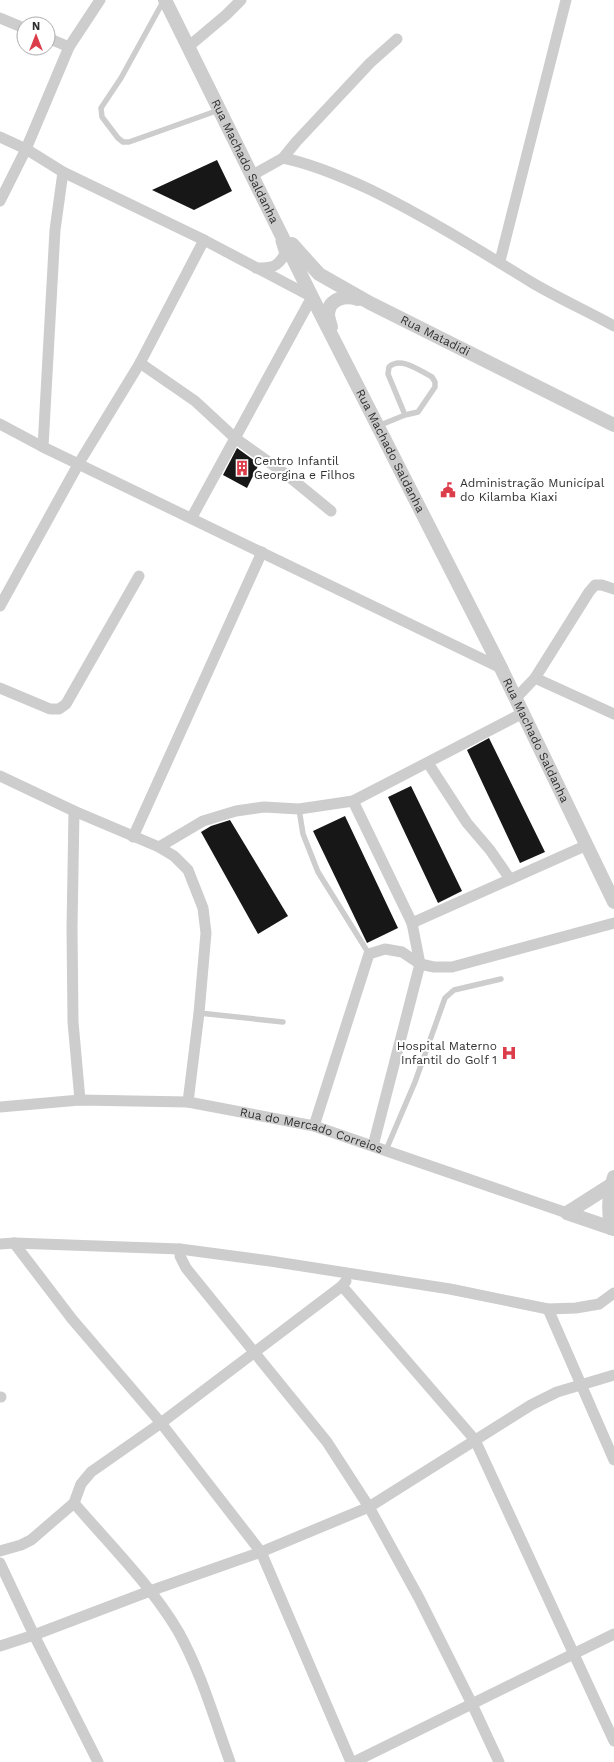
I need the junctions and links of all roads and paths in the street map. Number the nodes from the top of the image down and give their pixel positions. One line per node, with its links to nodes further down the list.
1 (100, 0): 10 (street)
2 (164, 0): 9 (street, Rua Machado Saldanha); 11 (lane)
3 (241, 0): 9 (street)
4 (566, 0): 20 (street)
5 (0, 18): 6 (street)
6 (16, 25)
7 (397, 39): 14 (street)
8 (56, 42): 10 (street)
9 (188, 47): 11 (street, Rua Machado Saldanha)
10 (69, 48): 13 (street)
11 (219, 110): 16 (street, Rua Machado Saldanha)
12 (0, 137): 13 (street)
13 (26, 149): 15 (street); 17 (street)
14 (283, 158): 16 (street); 20 (street)
15 (63, 172): 19 (street); 32 (street)
16 (251, 176): 18 (street, Rua Machado Saldanha)
17 (0, 201)
18 (275, 222): 21 (street); 22 (street, Rua Machado Saldanha); 23 (street, Rua Matadidi)
19 (204, 240): 21 (street); 26 (street)
20 (500, 261): 24 (street)
21 (255, 268): 22 (street)
22 (312, 297): 25 (street, Rua Machado Saldanha); 31 (street)
23 (370, 303): 25 (street); 29 (street, Rua Matadidi)
24 (614, 326)
25 (332, 335): 30 (street, Rua Machado Saldanha)
26 (140, 363): 31 (street); 33 (street)
27 (405, 415): 27 (lane); 30 (lane)
28 (0, 424): 32 (street)
29 (614, 424)
30 (378, 426): 40 (street, Rua Machado Saldanha)
31 (235, 438): 34 (street); 35 (street)
32 (43, 447): 33 (street)
33 (79, 464): 35 (street); 39 (street)
34 (331, 511)
35 (192, 517): 36 (street)
36 (262, 552): 40 (street); 51 (street)
37 (139, 576): 42 (street)
38 (614, 589): 41 (street)
39 (0, 606)
40 (502, 668): 43 (street, Rua Machado Saldanha)
41 (535, 678): 43 (street); 45 (street)
42 (0, 688)
43 (516, 698): 44 (street, Rua Machado Saldanha)
44 (523, 713): 46 (street); 52 (street, Rua Machado Saldanha)
45 (614, 714)
46 (428, 763): 48 (street); 54 (street)
47 (0, 776): 50 (street)
48 (353, 801): 49 (street); 56 (street)
49 (299, 809): 53 (street); 58 (lane)
50 (74, 811): 51 (street); 63 (street)
51 (133, 837): 53 (street)
52 (587, 845): 54 (street); 55 (street, Rua Machado Saldanha)
53 (159, 847): 61 (street)
54 (510, 879): 56 (street)
55 (614, 902)
56 (412, 923): 59 (street)
57 (614, 923): 59 (street)
58 (368, 954): 59 (street); 66 (street)
59 (420, 964): 67 (street)
60 (501, 979): 68 (lane)
61 (199, 1013): 62 (lane); 64 (street)
62 (283, 1022)
63 (80, 1100): 64 (street, Rua do Mercado Correios); 65 (street, Rua do Mercado Correios)
64 (188, 1102): 66 (street, Rua do Mercado Correios)
65 (0, 1107)
66 (314, 1126): 67 (street, Rua do Mercado Correios)
67 (373, 1146): 68 (street, Rua do Mercado Correios)
68 (386, 1150): 70 (street, Rua do Mercado Correios)
69 (612, 1181): 70 (street); 71 (street)
70 (567, 1213): 71 (street, Rua do Mercado Correios)
71 (612, 1229)
72 (14, 1243): 73 (street); 74 (street); 82 (street)
73 (0, 1244)
74 (180, 1249): 75 (street); 79 (street)
75 (352, 1275): 76 (street); 78 (street)
76 (342, 1286): 79 (street); 83 (street)
77 (614, 1293): 78 (street)
78 (548, 1309): 81 (street)
79 (255, 1352): 82 (street); 86 (street)
80 (614, 1375): 81 (street)
81 (580, 1384): 83 (street); 84 (street)
82 (160, 1423): 85 (street); 88 (street)
83 (475, 1440): 86 (street); 94 (street)
84 (614, 1460)
85 (74, 1503): 87 (street); 90 (street)
86 (369, 1507): 88 (street); 95 (street)
87 (0, 1551)
88 (261, 1552): 90 (street); 99 (street)
89 (0, 1563): 92 (street)
90 (150, 1591): 92 (street); 98 (street)
91 (614, 1634): 94 (street)
92 (34, 1635): 93 (street); 97 (street)
93 (0, 1646)
94 (573, 1654): 95 (street); 96 (street)
95 (472, 1704): 99 (street); 100 (street)
96 (614, 1741)
97 (98, 1762)
98 (230, 1762)
99 (352, 1762)
100 (499, 1762)

